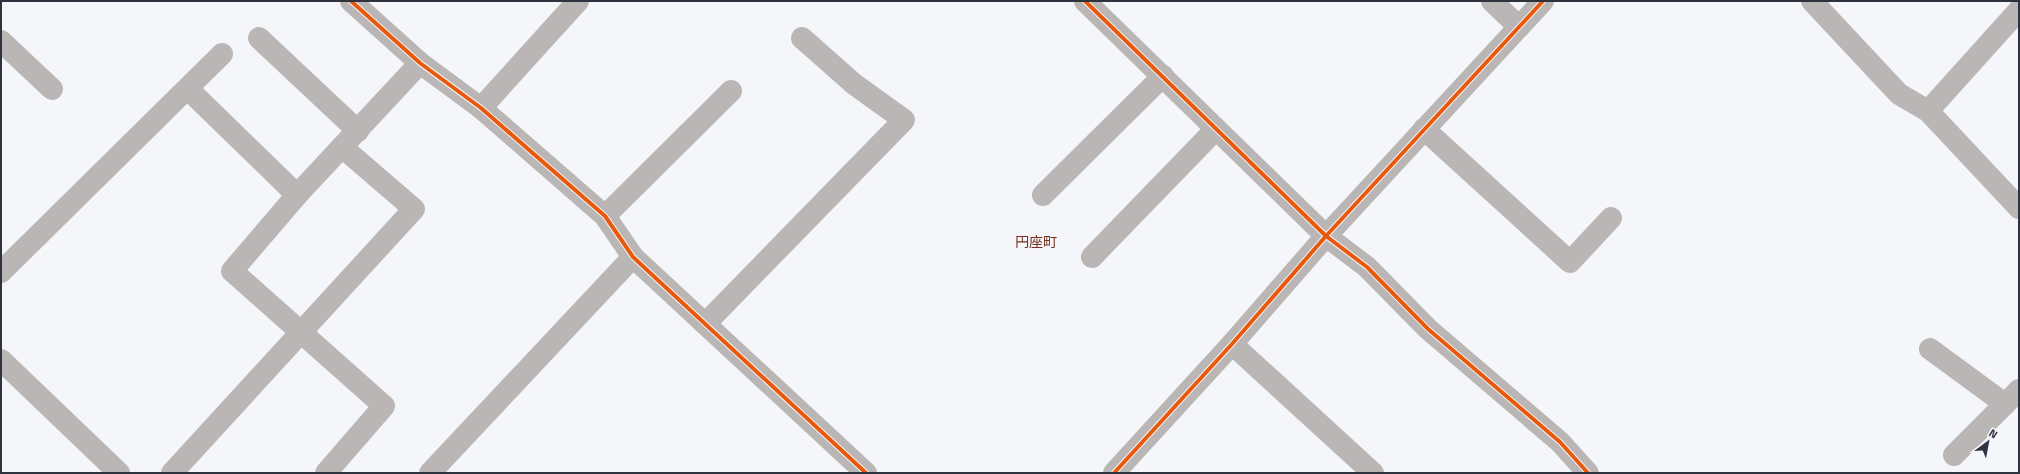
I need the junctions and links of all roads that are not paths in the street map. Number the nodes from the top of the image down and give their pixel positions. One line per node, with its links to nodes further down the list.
1 (351, 1): 13 (street)
2 (578, 1): 18 (street)
3 (1084, 1): 14 (street)
4 (1492, 1): 8 (street)
5 (1543, 1): 8 (street)
6 (1812, 1): 19 (street)
7 (2019, 10): 19 (street)
8 (1519, 27): 21 (street)
9 (259, 38): 22 (street)
10 (802, 38): 33 (street)
11 (1, 41): 15 (street)
12 (222, 54): 16 (street)
13 (420, 63): 18 (street); 22 (street)
14 (1163, 76): 20 (street); 25 (street)
15 (52, 89)
16 (188, 89): 24 (street); 32 (street)
17 (731, 92): 27 (street)
18 (481, 108): 27 (street)
19 (1928, 111): 26 (street)
20 (1216, 129): 29 (street); 31 (street)
21 (1424, 129): 28 (street); 29 (street)
22 (358, 131): 23 (street)
23 (342, 147): 24 (street); 34 (street)
24 (297, 195): 34 (street)
25 (1043, 195)
26 (2019, 208)
27 (605, 216): 30 (street)
28 (1611, 218)
29 (1326, 236): 35 (street); 47 (street)
30 (633, 257): 33 (street); 44 (street)
31 (1092, 257)
32 (1, 272)
33 (705, 324): 45 (street)
34 (301, 332): 42 (street); 43 (street)
35 (1232, 344): 40 (street); 46 (street)
36 (1930, 349): 38 (street)
37 (1, 360): 41 (street)
38 (2012, 397): 39 (street)
39 (1954, 455)
40 (1362, 469)
41 (119, 473)
42 (172, 473)
43 (326, 473)
44 (430, 473)
45 (866, 473)
46 (1114, 473)
47 (1588, 473)

